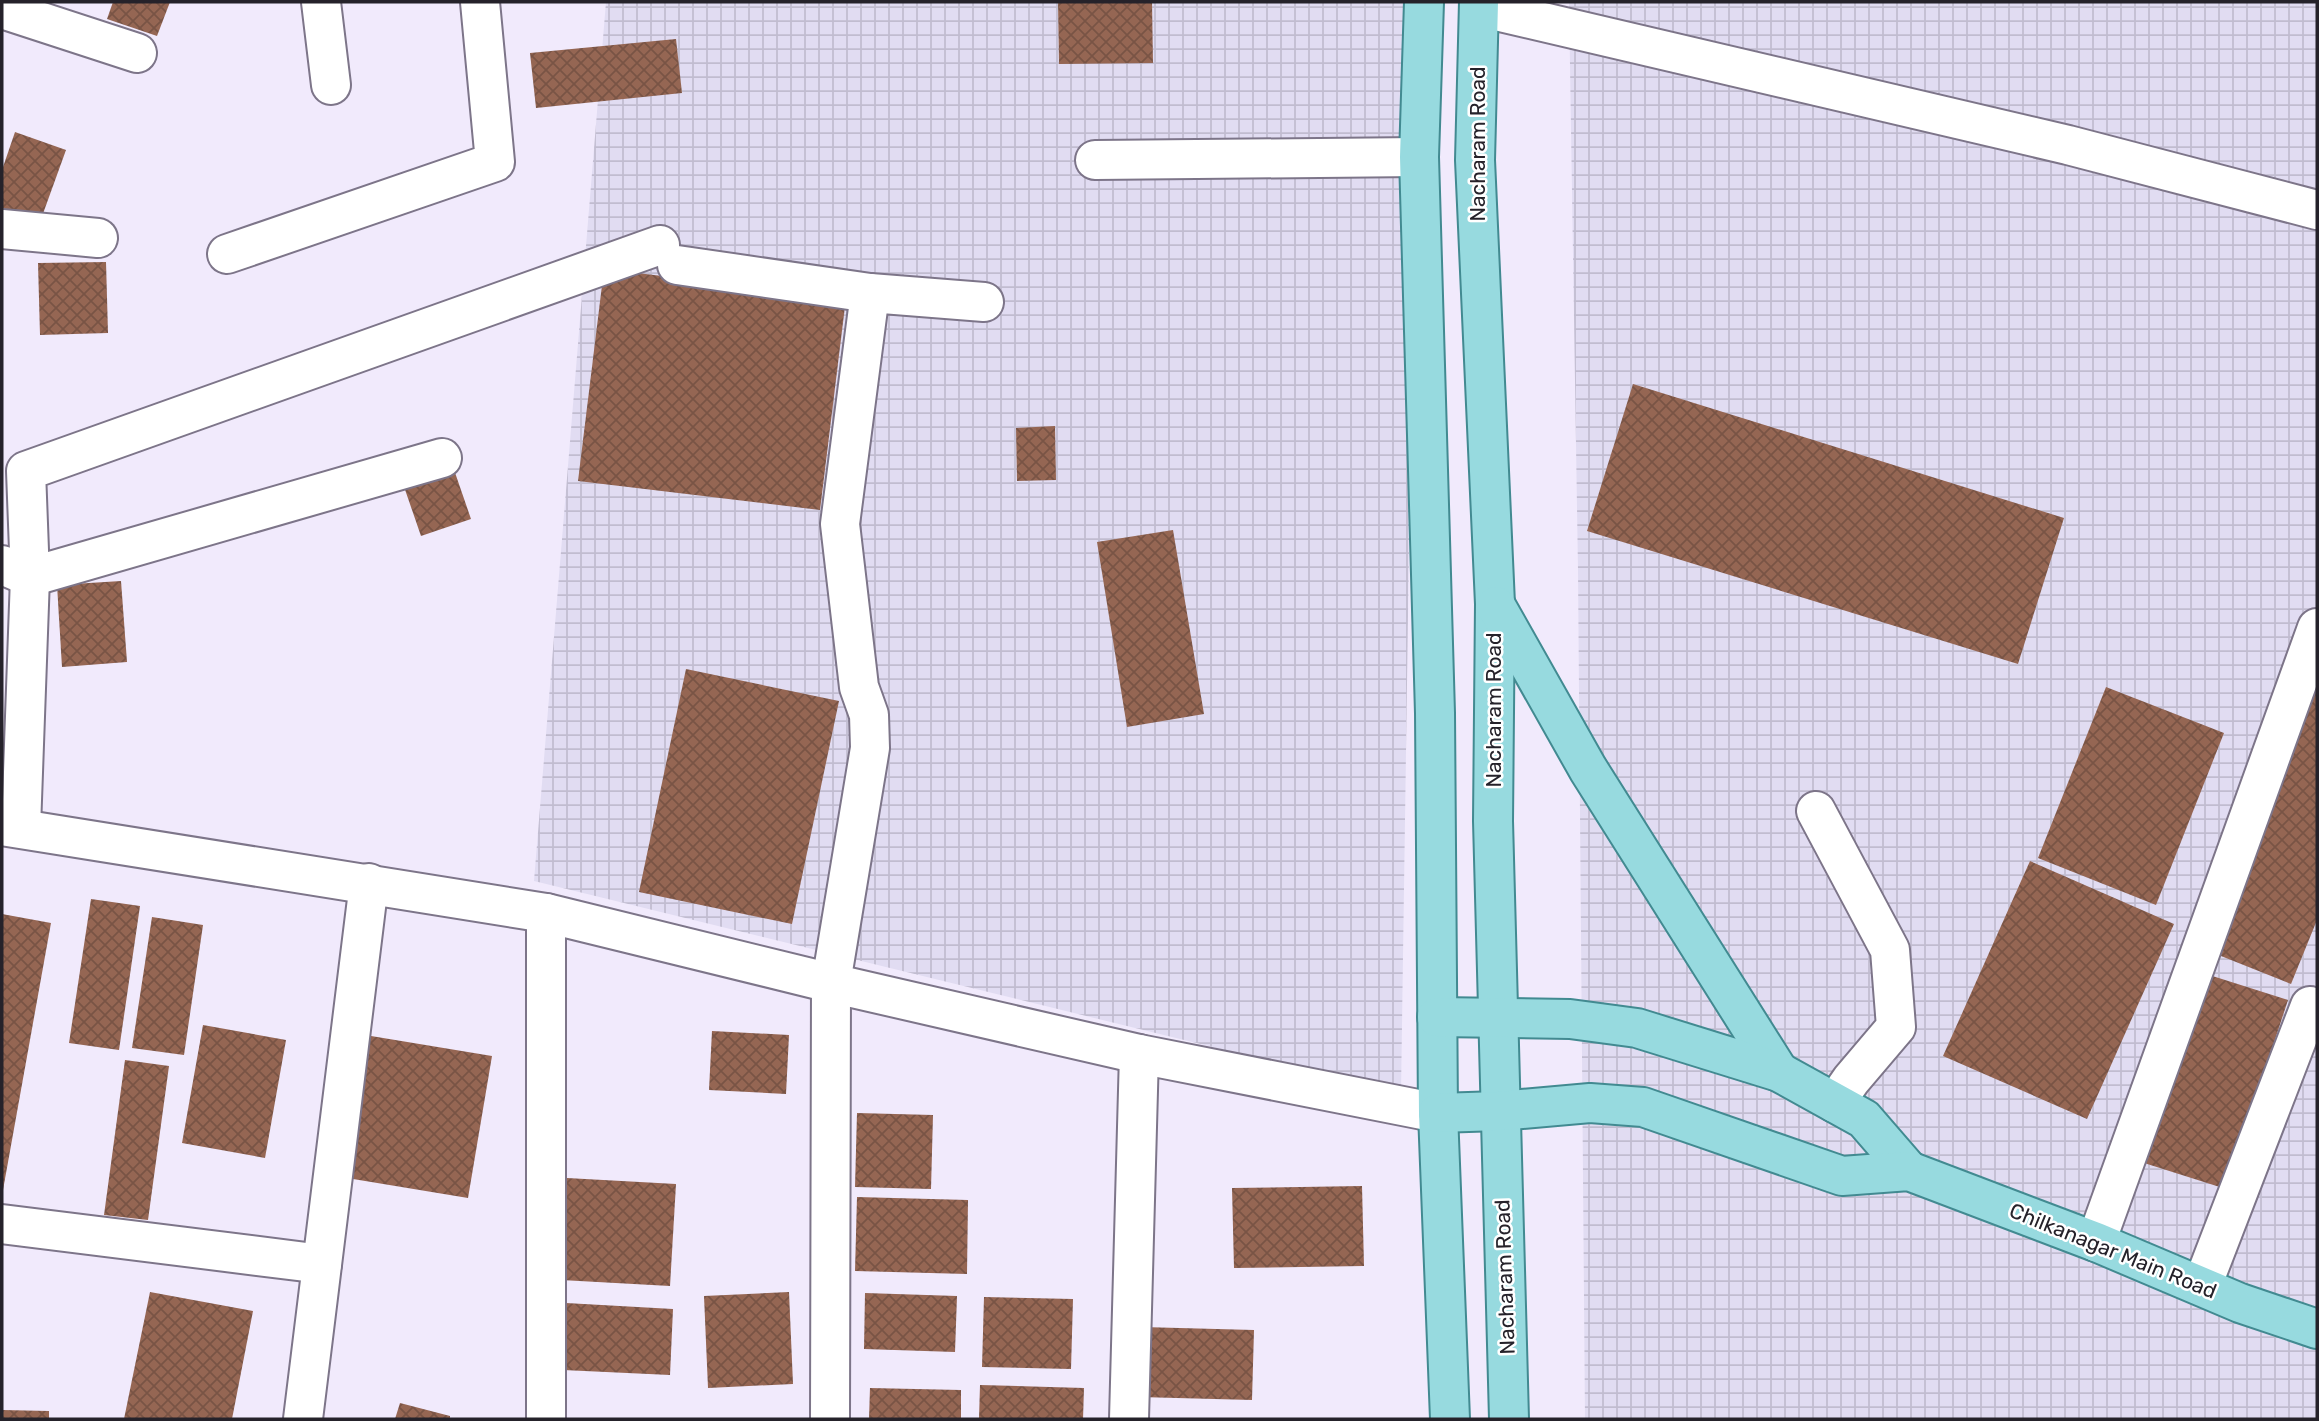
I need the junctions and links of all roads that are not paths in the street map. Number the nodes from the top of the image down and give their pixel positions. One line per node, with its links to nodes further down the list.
1 (321, 2): 7 (street)
2 (480, 2): 13 (street)
3 (1423, 2): 8 (main road)
4 (1479, 5): 10 (street); 18 (main road, Nacharam Road)
5 (2, 9): 6 (street)
6 (137, 53)
7 (331, 85)
8 (1419, 157): 9 (street); 26 (main road)
9 (1095, 160)
10 (2317, 210)
11 (2, 229): 12 (street)
12 (98, 239)
13 (227, 254)
14 (870, 293): 15 (street); 17 (street); 24 (street)
15 (984, 302)
16 (442, 458): 17 (street)
17 (16, 571): 21 (street)
18 (1494, 604): 27 (main road, Nacharam Road); 29 (main road)
19 (2317, 628): 35 (street)
20 (1816, 811): 30 (street)
21 (11, 827): 22 (street)
22 (369, 883): 23 (street); 36 (street)
23 (546, 912): 24 (street); 40 (street)
24 (831, 983): 28 (street); 41 (street)
25 (2310, 1006): 37 (street)
26 (1437, 1017): 27 (main road); 32 (main road)
27 (1497, 1017): 29 (main road); 31 (main road, Nacharam Road)
28 (1139, 1054): 32 (street); 42 (street)
29 (1779, 1072): 30 (main road)
30 (1835, 1103): 33 (main road)
31 (1499, 1111): 32 (main road); 33 (main road); 44 (main road, Nacharam Road)
32 (1438, 1113): 43 (main road)
33 (1909, 1171): 35 (main road, Chilkanagar Main Road)
34 (2, 1224): 36 (street)
35 (2096, 1242): 37 (main road, Chilkanagar Main Road)
36 (322, 1264): 39 (street)
37 (2202, 1286): 38 (main road, Chilkanagar Main Road)
38 (2317, 1329)
39 (303, 1419)
40 (546, 1419)
41 (830, 1419)
42 (1129, 1419)
43 (1450, 1419)
44 (1509, 1419)

